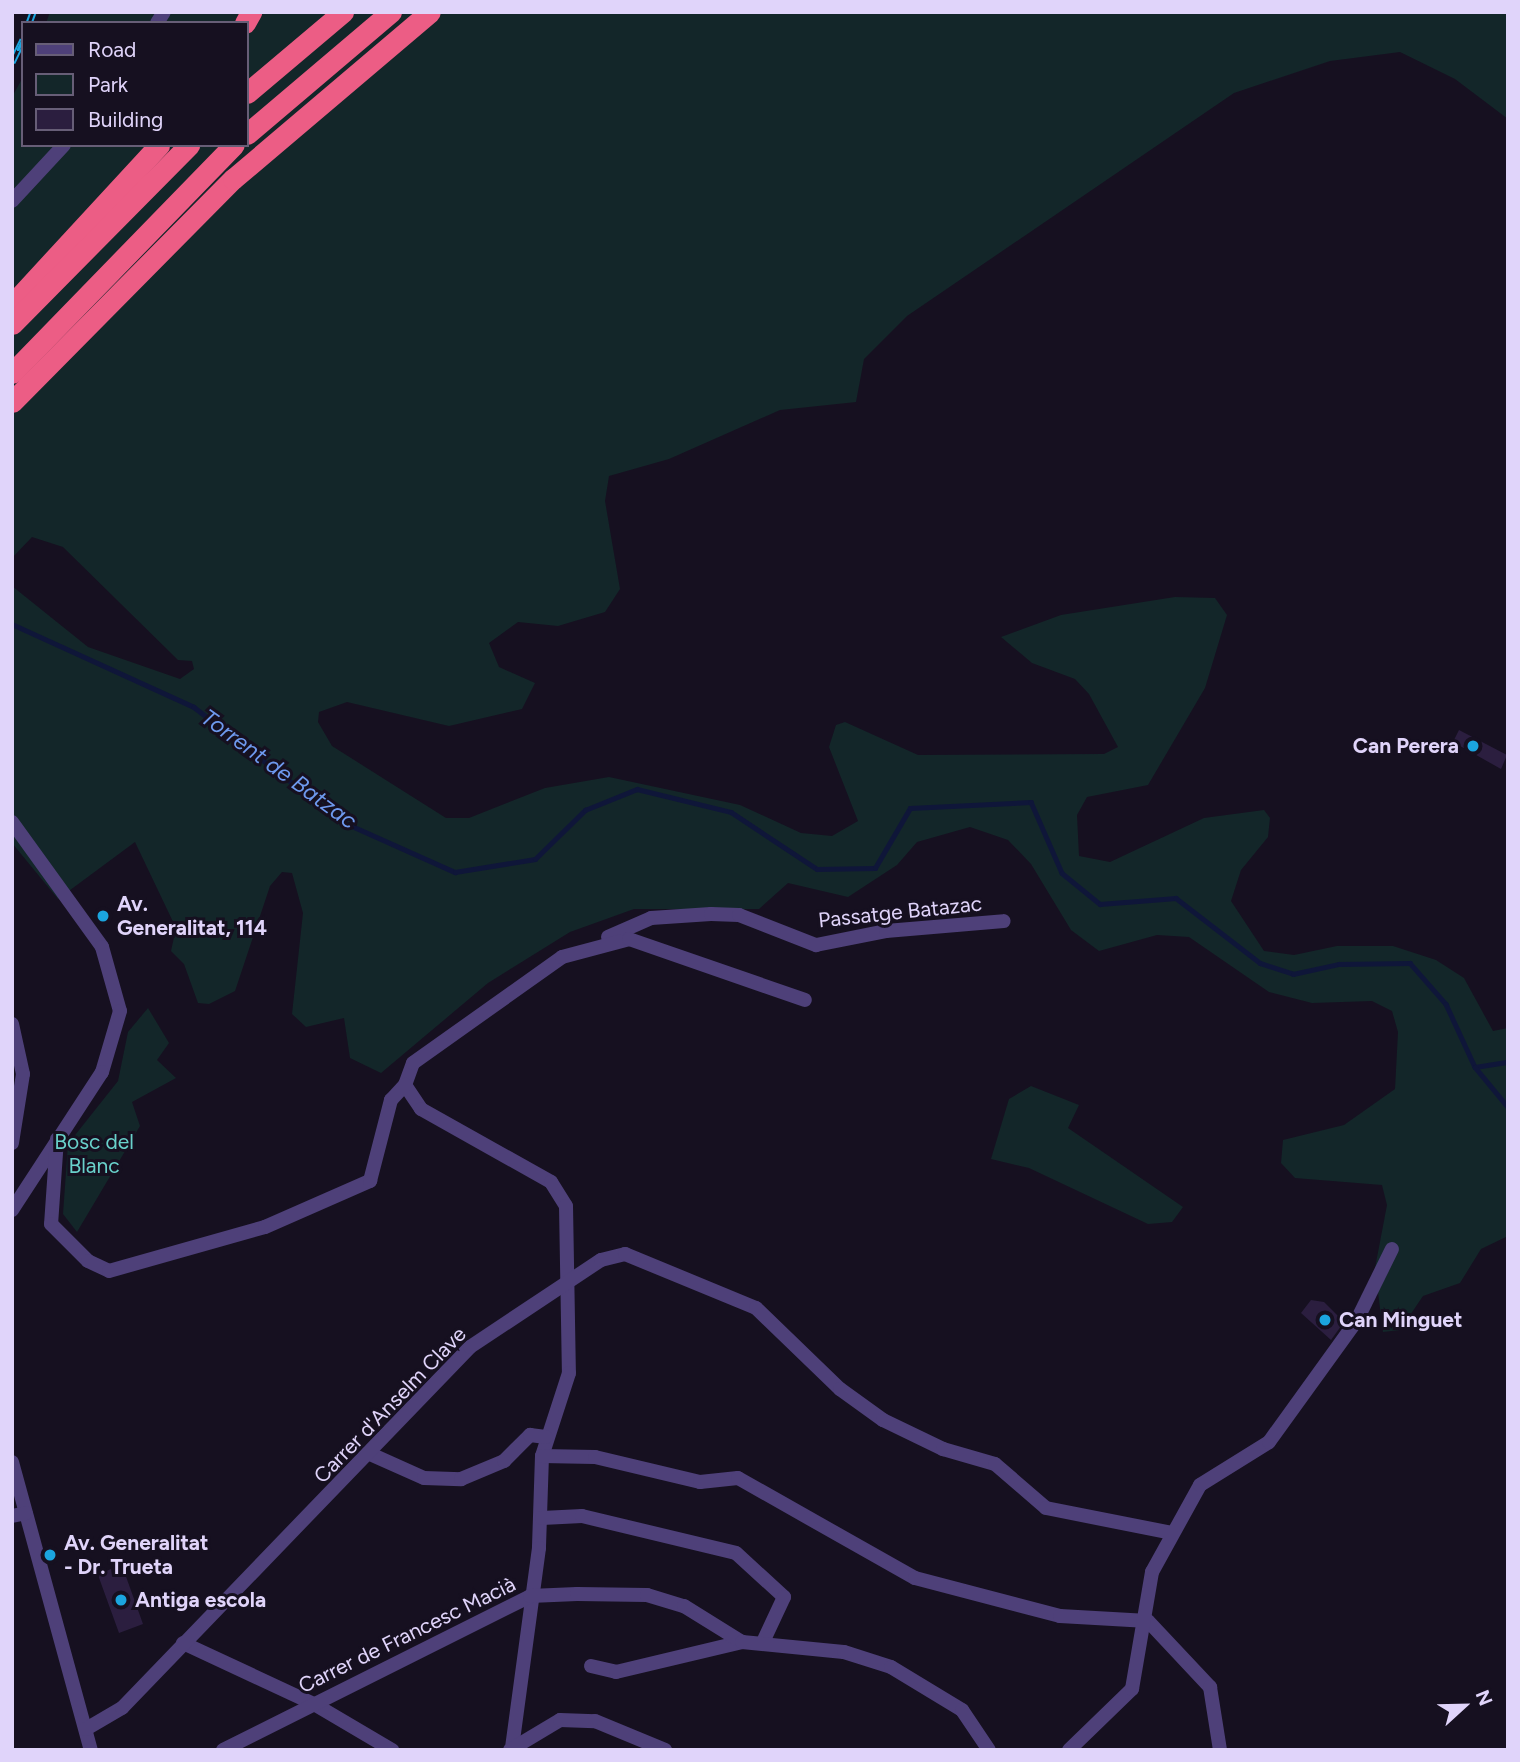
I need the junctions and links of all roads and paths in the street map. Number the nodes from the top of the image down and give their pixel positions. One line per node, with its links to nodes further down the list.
1 (343, 12): 4 (highway)
2 (391, 12): 5 (highway)
3 (430, 12): 14 (highway)
4 (248, 92)
5 (248, 133)
6 (62, 147): 10 (street)
7 (157, 147): 11 (highway)
8 (188, 147): 12 (highway)
9 (232, 147): 13 (highway)
10 (12, 201)
11 (12, 304)
12 (12, 324)
13 (12, 373)
14 (12, 402)
15 (12, 822): 22 (street)
16 (1004, 921): 17 (street, Passatge Batazac)
17 (562, 957): 18 (street, Passatge Batazac); 21 (street, Passatge Batazac)
18 (805, 1000)
19 (12, 1024): 20 (street)
20 (17, 1064): 23 (street)
21 (405, 1085): 22 (street, Passatge Batazac); 26 (street)
22 (57, 1139): 24 (street)
23 (12, 1143)
24 (12, 1210)
25 (1392, 1249): 33 (street)
26 (569, 1281): 27 (street); 28 (street, Carrer d'Anselm Clave); 33 (street, Carrer d'Anselm Clave)
27 (546, 1437): 28 (street); 29 (street)
28 (368, 1453): 38 (street, Carrer d'Anselm Clave)
29 (542, 1456): 32 (street); 35 (street)
30 (12, 1462): 31 (street)
31 (19, 1514): 41 (street)
32 (542, 1518): 34 (street); 37 (street)
33 (1172, 1533): 35 (street)
34 (530, 1596): 36 (street, Carrer de Francesc Macià); 40 (street, Carrer de Francesc Macià); 42 (street)
35 (1148, 1621): 48 (street); 49 (street)
36 (742, 1642): 37 (street); 39 (street)
37 (763, 1642): 47 (street)
38 (183, 1643): 40 (street); 41 (street, Carrer d'Anselm Clave)
39 (591, 1666)
40 (314, 1704): 44 (street, Carrer de Francesc Macià); 45 (street)
41 (86, 1729): 43 (street)
42 (511, 1748): 46 (street)
43 (91, 1750)
44 (223, 1750)
45 (392, 1750)
46 (665, 1750)
47 (989, 1750)
48 (1069, 1750)
49 (1220, 1750)

